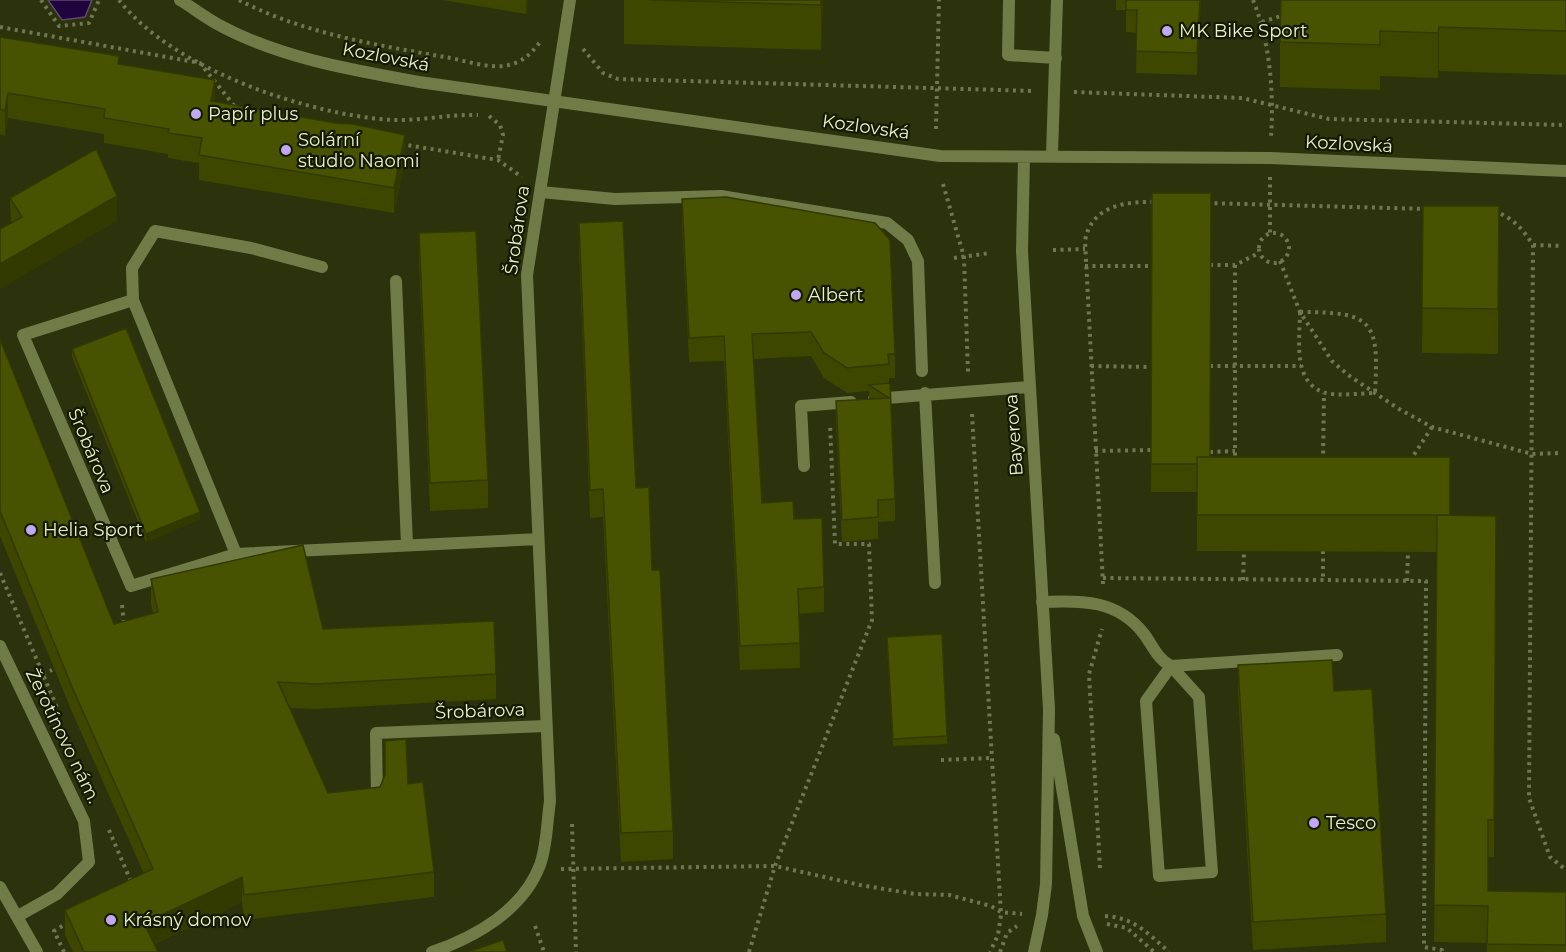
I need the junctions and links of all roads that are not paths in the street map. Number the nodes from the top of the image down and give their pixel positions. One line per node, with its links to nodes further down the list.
1 (180, 0): 6 (street, Kozlovská)
2 (570, 0): 6 (street, Šrobárova)
3 (1009, 0): 5 (street)
4 (1057, 0): 5 (street)
5 (1056, 58): 7 (street)
6 (554, 100): 8 (street, Kozlovská); 10 (street, Šrobárova)
7 (1053, 155): 8 (street, Kozlovská); 9 (street, Kozlovská)
8 (1024, 158): 15 (street, Bayerova)
9 (1566, 171)
10 (541, 192): 14 (street); 18 (street, Šrobárova)
11 (322, 267): 13 (street)
12 (396, 281): 19 (street)
13 (134, 300): 20 (street); 20 (street, Šrobárova)
14 (922, 372)
15 (1029, 387): 16 (street); 22 (street, Bayerova)
16 (924, 393): 17 (street); 21 (street)
17 (804, 466)
18 (538, 538): 19 (street); 27 (street, Šrobárova)
19 (407, 545): 20 (street)
20 (236, 554)
21 (935, 583)
22 (1042, 602): 25 (street); 26 (street, Bayerova)
23 (0, 646): 30 (street, Žerotínovo nám.)
24 (1337, 655): 25 (street)
25 (1171, 666): 25 (street)
26 (1049, 710): 33 (street, Bayerova); 34 (street, Bayerova)
27 (546, 726): 28 (street, Šrobárova); 32 (street, Šrobárova)
28 (377, 800)
29 (0, 887): 30 (street)
30 (18, 916): 31 (street)
31 (37, 952)
32 (432, 952)
33 (1034, 952)
34 (1097, 952)

